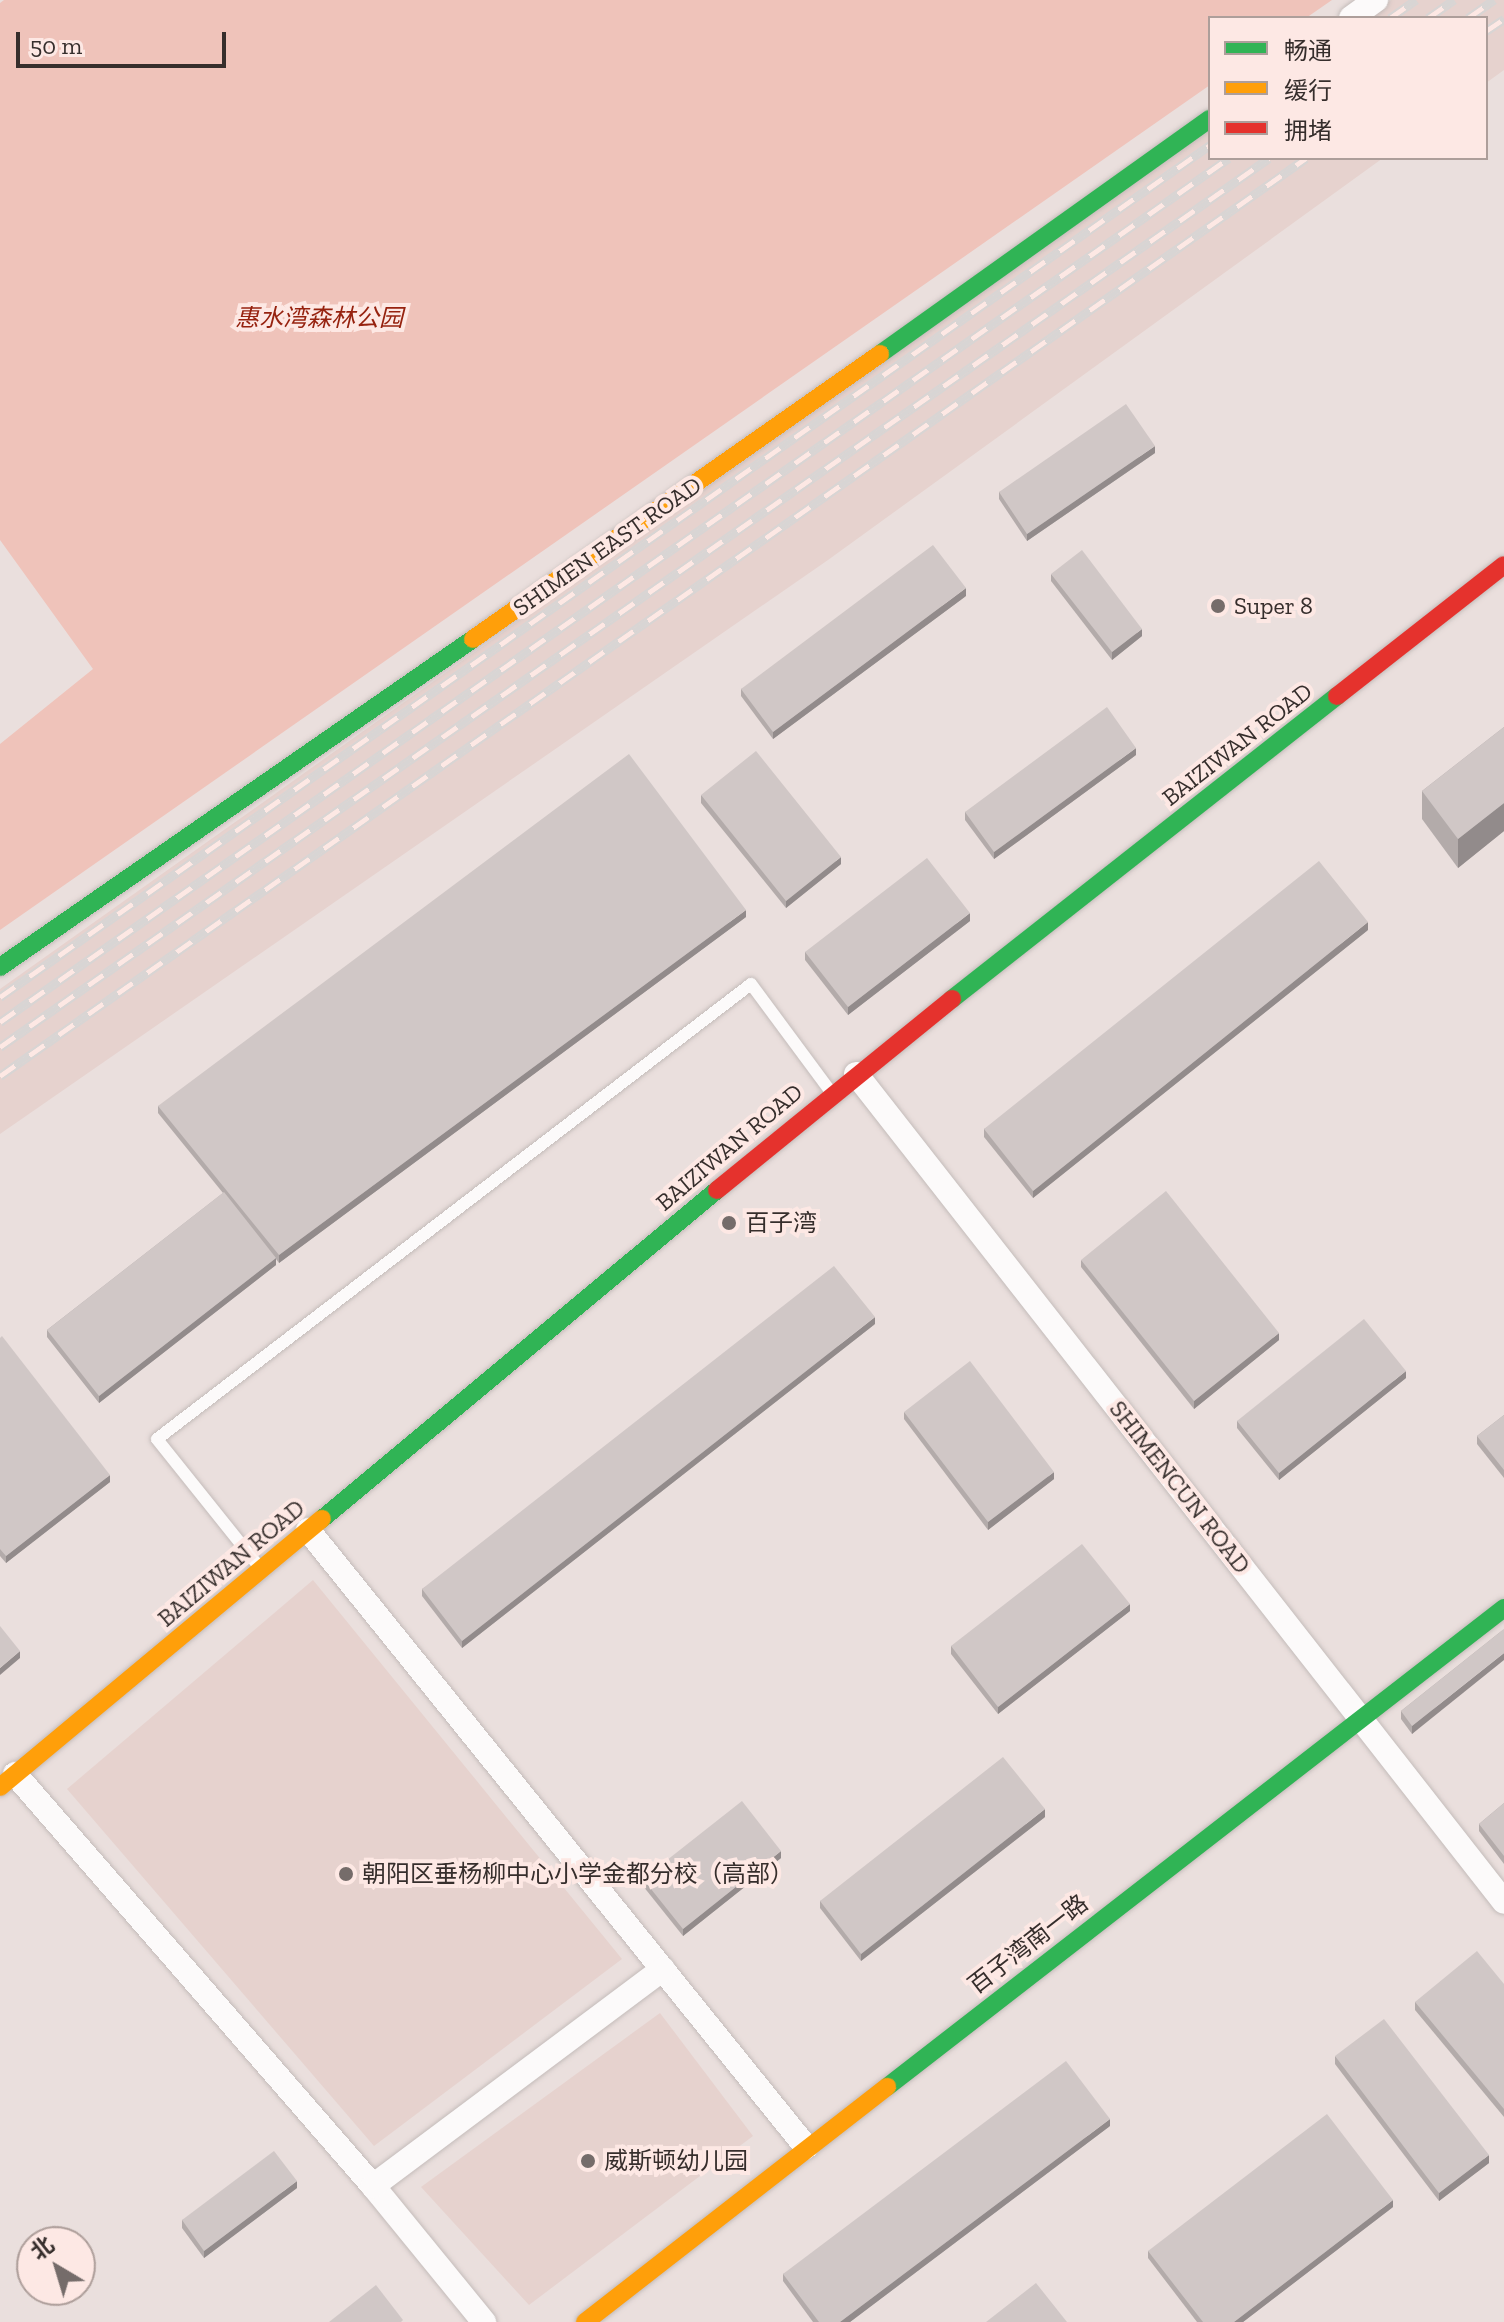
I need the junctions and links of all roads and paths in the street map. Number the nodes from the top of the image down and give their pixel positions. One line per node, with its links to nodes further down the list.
1 (1376, 0): 2 (street)
2 (1354, 16)
3 (1208, 120): 5 (street, SHIMEN EAST ROAD)
4 (1504, 565): 6 (street, BAIZIWAN ROAD)
5 (0, 967)
6 (856, 1074): 7 (street, BAIZIWAN ROAD); 11 (street, SHIMENCUN ROAD)
7 (832, 1094): 8 (street, BAIZIWAN ROAD); 9 (lane)
8 (308, 1530): 9 (street, BAIZIWAN ROAD); 14 (street)
9 (261, 1569): 12 (street, BAIZIWAN ROAD)
10 (1504, 1608): 11 (street, 百子湾南一路)
11 (1361, 1717): 13 (street, SHIMENCUN ROAD); 15 (street, 百子湾南一路)
12 (8, 1780): 16 (street)
13 (1504, 1902)
14 (663, 1969): 15 (street); 16 (street)
15 (806, 2147): 18 (street, 百子湾南一路)
16 (373, 2186): 17 (street)
17 (484, 2322)
18 (585, 2322)

